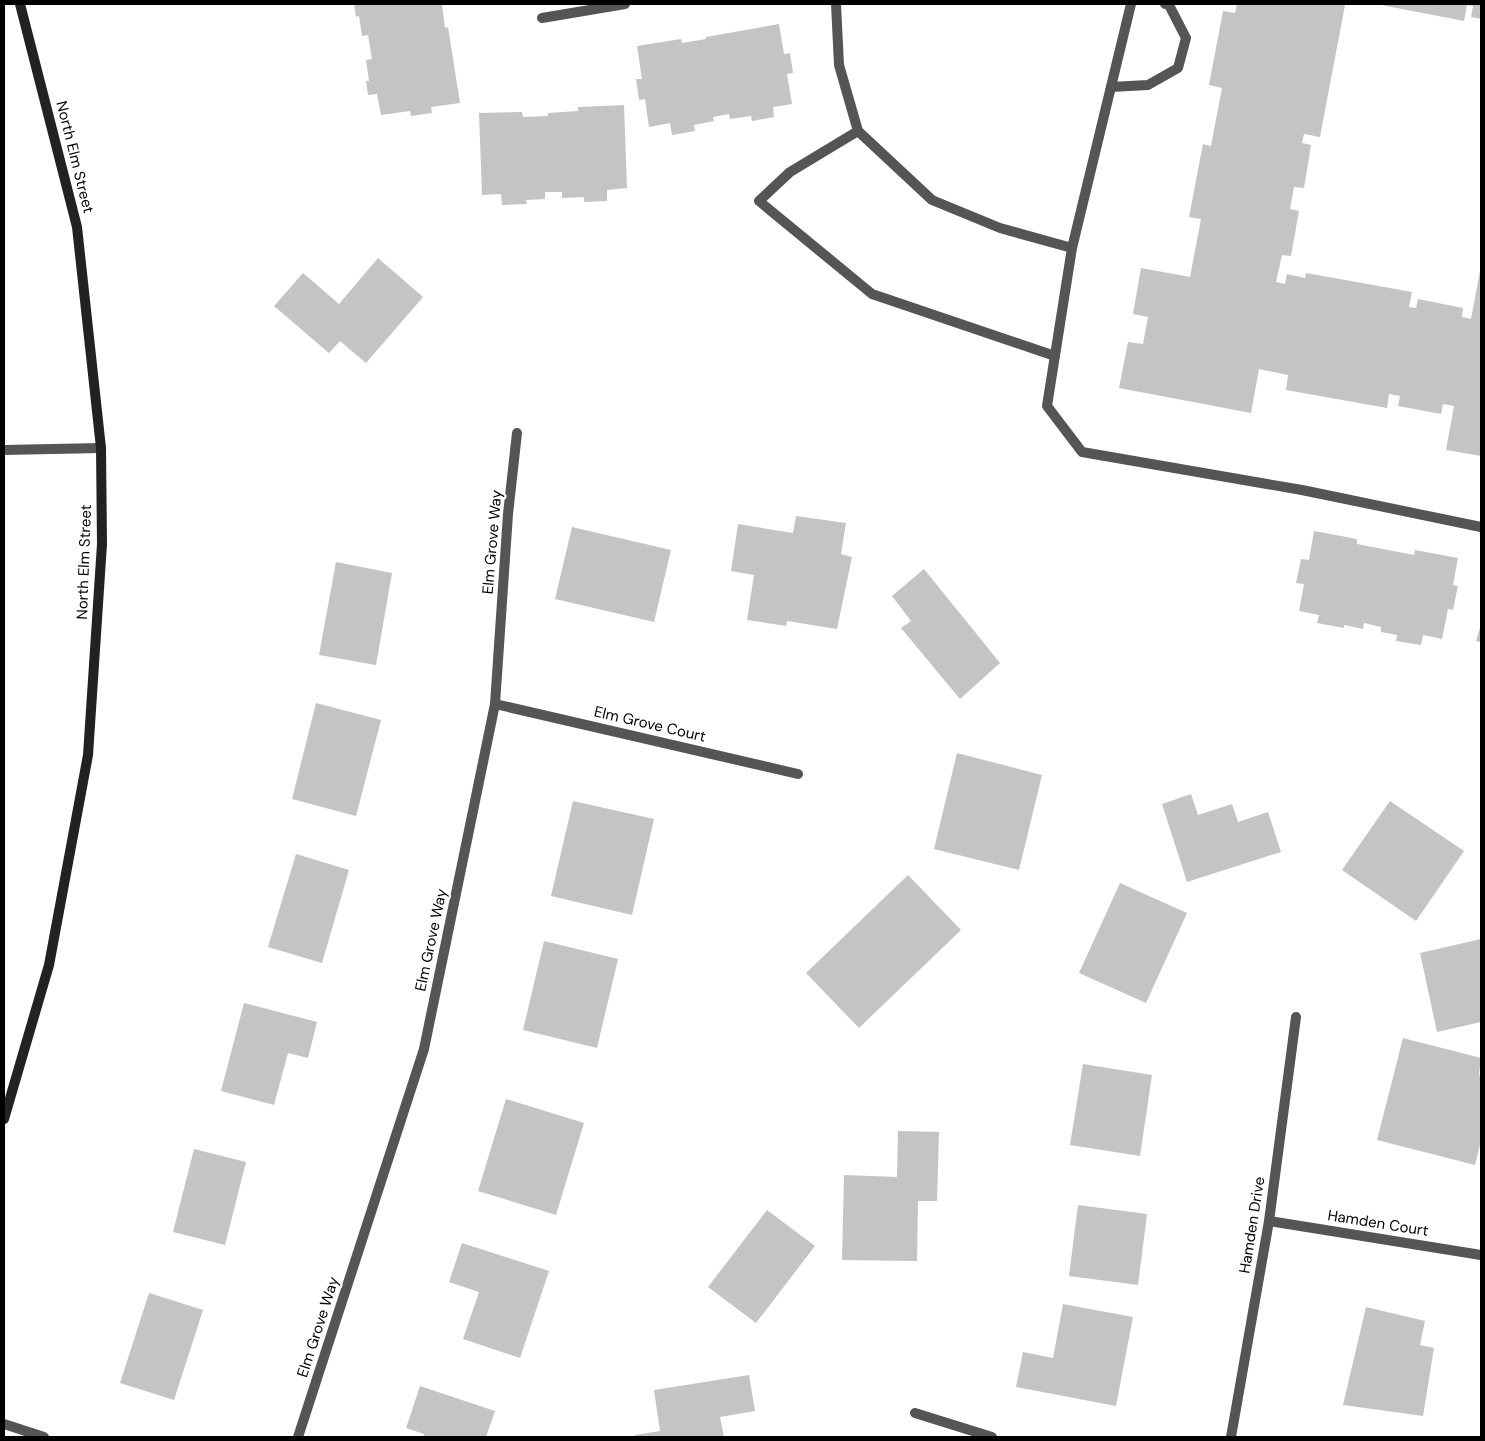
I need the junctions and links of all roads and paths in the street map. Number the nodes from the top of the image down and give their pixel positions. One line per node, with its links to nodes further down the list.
1 (20, 4): 12 (main road, North Elm Street)
2 (625, 4): 6 (street)
3 (836, 4): 8 (street)
4 (1131, 4): 7 (street)
5 (1165, 4): 7 (street)
6 (542, 18)
7 (1111, 87): 9 (street)
8 (858, 131): 9 (street); 10 (street)
9 (1072, 248): 10 (street)
10 (1055, 356): 14 (street)
11 (517, 433): 15 (street, Elm Grove Way)
12 (101, 448): 13 (street); 18 (main road, North Elm Street)
13 (4, 450)
14 (1481, 527)
15 (495, 704): 16 (street, Elm Grove Court); 24 (street, Elm Grove Way)
16 (798, 774)
17 (1296, 1017): 19 (street, Hamden Drive)
18 (4, 1119)
19 (1269, 1221): 20 (street, Hamden Court); 26 (street, Hamden Drive)
20 (1481, 1255)
21 (915, 1413): 25 (street)
22 (4, 1424): 23 (street)
23 (44, 1437)
24 (298, 1437)
25 (992, 1437)
26 (1230, 1437)

